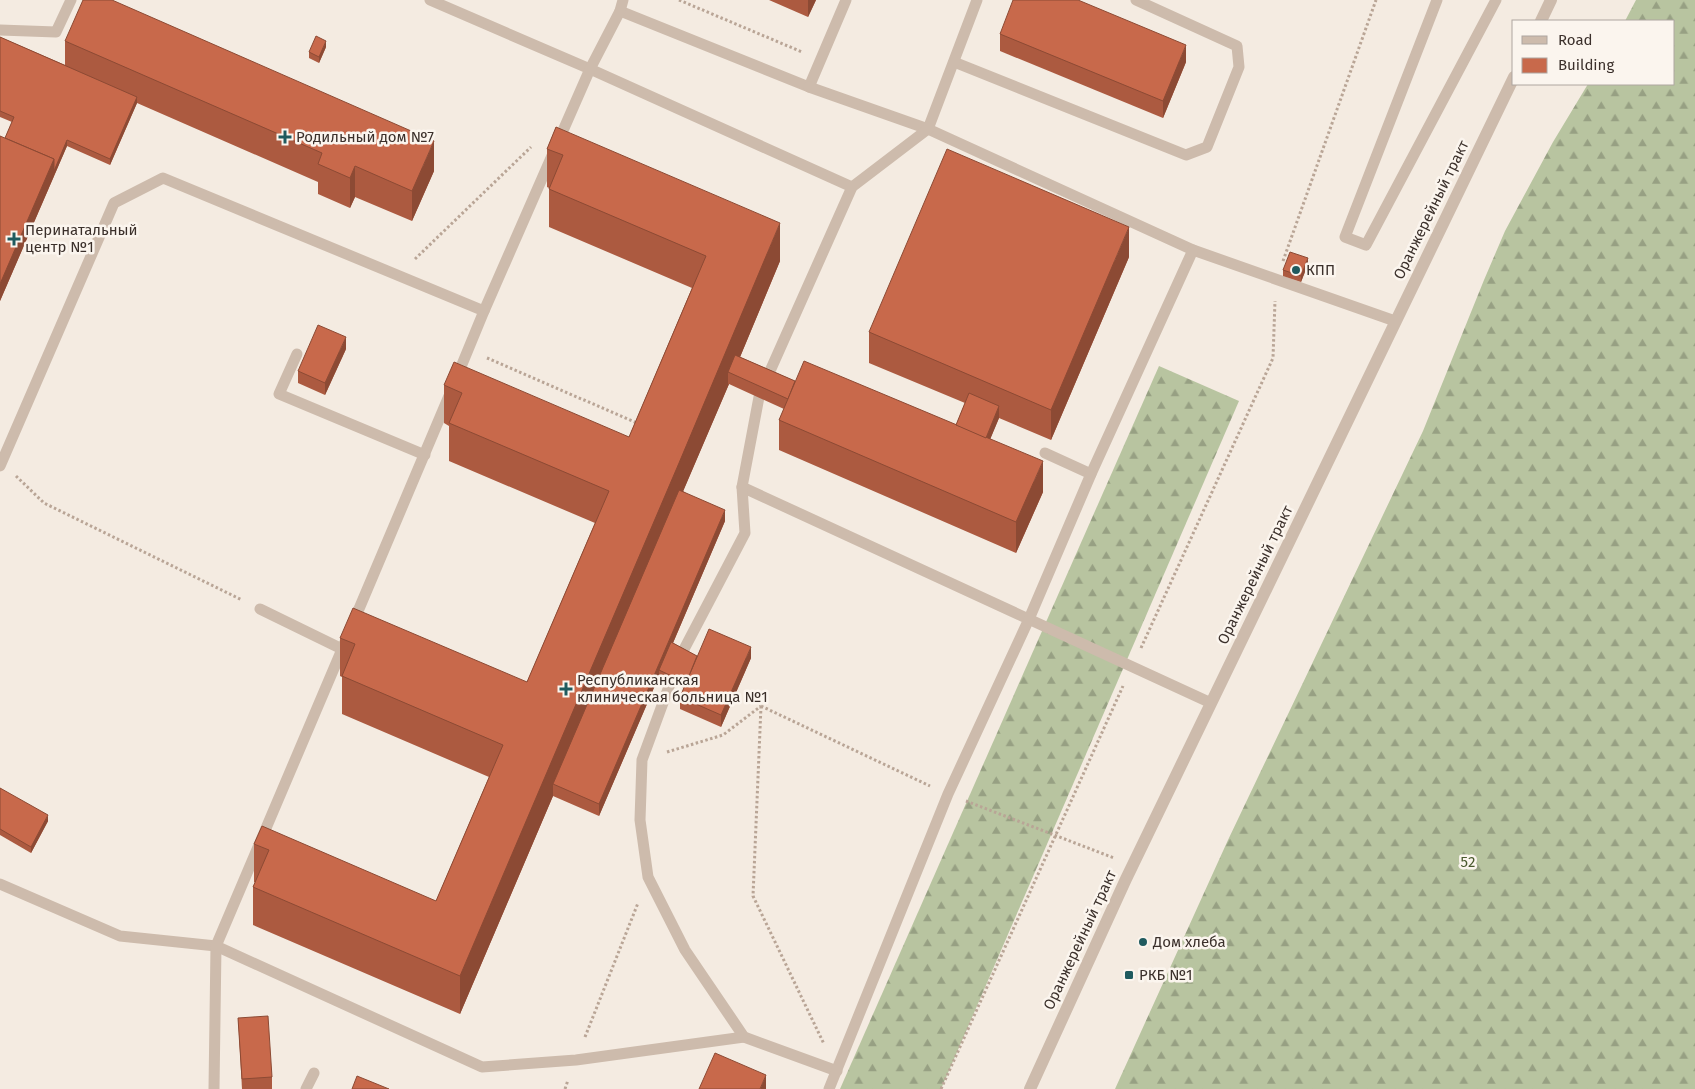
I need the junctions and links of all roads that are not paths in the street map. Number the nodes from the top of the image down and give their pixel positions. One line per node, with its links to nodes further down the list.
1 (71, 0): 11 (lane)
2 (430, 0): 13 (lane)
3 (846, 0): 15 (lane)
4 (977, 0): 12 (lane)
5 (1136, 0): 12 (lane)
6 (1437, 0): 7 (lane)
7 (1496, 0)
8 (1551, 0): 10 (street)
9 (621, 5): 13 (lane); 15 (lane)
10 (1541, 20)
11 (0, 30)
12 (954, 62): 16 (lane)
13 (590, 69): 17 (lane); 19 (lane)
14 (1512, 81): 20 (street, Оранжерейный тракт)
15 (809, 87): 16 (lane)
16 (928, 129): 17 (lane); 18 (lane)
17 (852, 188): 22 (lane)
18 (1192, 250): 20 (lane); 27 (lane)
19 (484, 311): 25 (lane); 26 (lane)
20 (1395, 321): 34 (street, Оранжерейный тракт)
21 (297, 354): 25 (lane)
22 (766, 380)
23 (759, 397): 28 (lane)
24 (1045, 452): 27 (lane)
25 (425, 455): 31 (lane)
26 (1, 464)
27 (1092, 474): 30 (lane)
28 (742, 487): 30 (lane); 32 (lane)
29 (260, 609): 31 (lane)
30 (1029, 619): 34 (lane); 38 (lane)
31 (342, 649): 36 (lane)
32 (681, 655)
33 (671, 681): 37 (lane)
34 (1211, 703): 43 (street, Оранжерейный тракт)
35 (0, 884): 36 (lane)
36 (216, 946): 37 (lane); 40 (lane)
37 (744, 1037): 38 (lane)
38 (837, 1071): 42 (lane)
39 (314, 1073): 41 (lane)
40 (214, 1089)
41 (306, 1089)
42 (829, 1089)
43 (1030, 1089)

